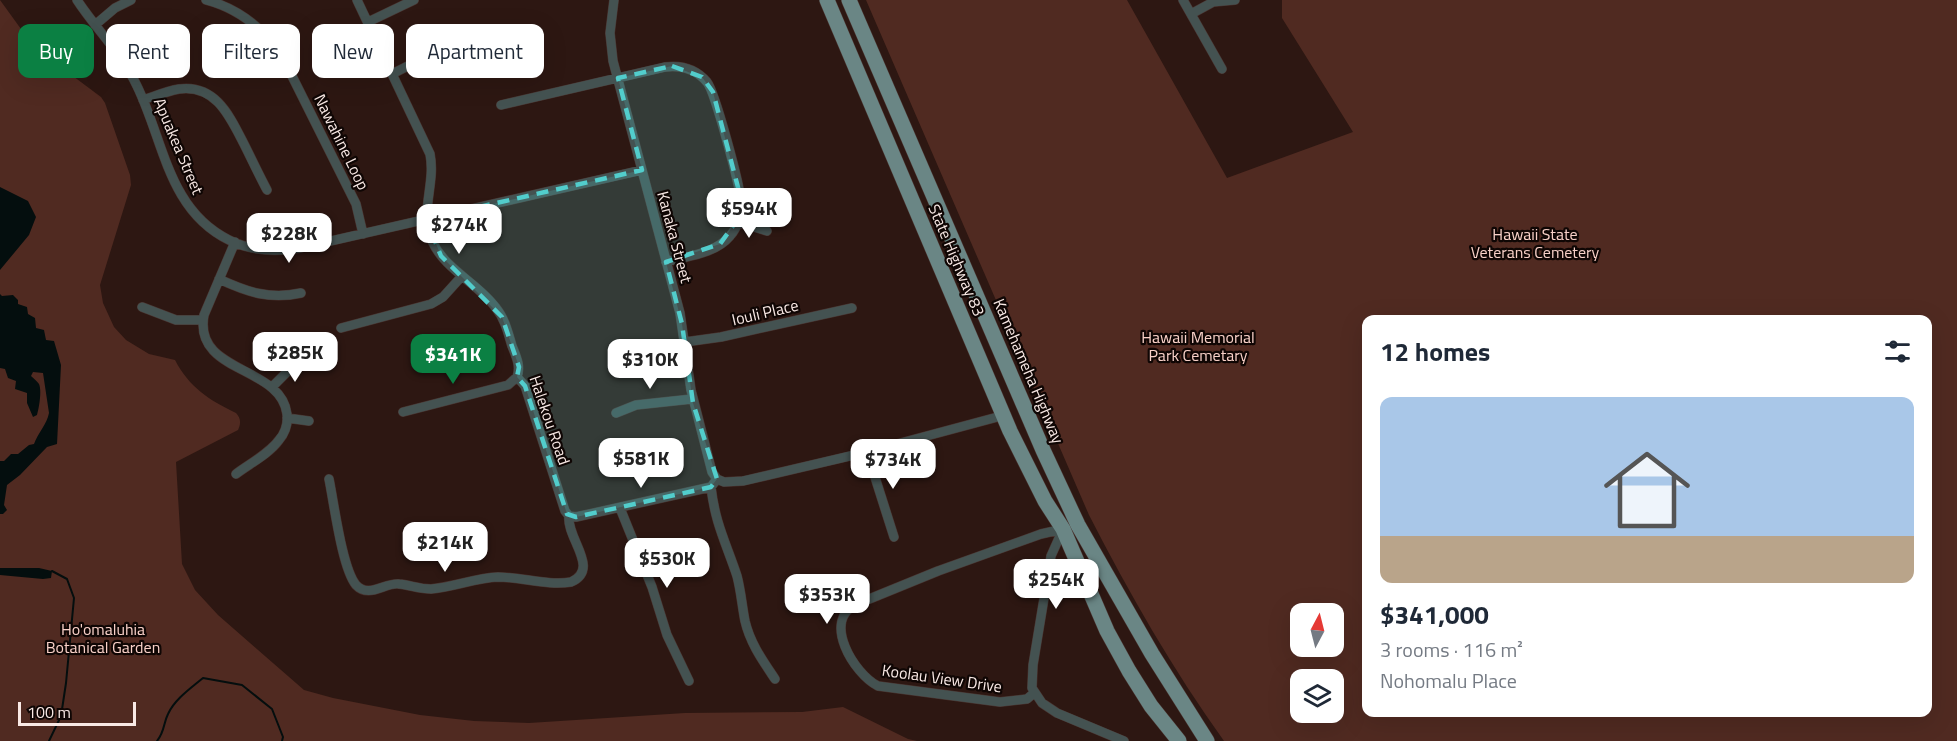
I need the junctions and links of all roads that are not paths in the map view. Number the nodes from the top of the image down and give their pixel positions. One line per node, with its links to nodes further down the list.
1 (77, 0): 13 (street, Apuakea Street)
2 (131, 0): 13 (street)
3 (206, 0): 24 (street, Nawahine Loop)
4 (357, 0): 12 (street, Halekou Road)
5 (414, 0): 12 (street)
6 (614, 0): 16 (street, Kanaka Street)
7 (827, 0): 28 (main road, State Highway 83)
8 (849, 0): 26 (main road, Kamehameha Highway)
9 (1183, 0): 11 (street)
10 (1235, 0): 11 (street)
11 (1191, 14): 14 (street)
12 (368, 22)
13 (95, 25): 17 (street, Apuakea Street)
14 (1222, 69)
15 (394, 78): 21 (street, Halekou Road)
16 (618, 78): 18 (street); 19 (street, Kanaka Street); 22 (street)
17 (143, 100): 20 (street); 25 (street, Apuakea Street)
18 (501, 105)
19 (642, 170): 21 (street, Apuakea Street); 27 (street, Kanaka Street)
20 (267, 190)
21 (426, 219): 24 (street, Apuakea Street); 29 (street, Halekou Road)
22 (738, 222): 23 (street); 27 (street)
23 (767, 231)
24 (363, 234): 25 (street, Apuakea Street)
25 (235, 242): 30 (street)
26 (962, 261): 28 (main road); 41 (main road, Kamehameha Highway)
27 (666, 262): 36 (street, Kanaka Street)
28 (942, 270): 44 (main road, State Highway 83)
29 (462, 276): 35 (street); 38 (street, Halekou Road)
30 (219, 279): 31 (street); 34 (street)
31 (301, 293)
32 (142, 307): 34 (street)
33 (852, 308): 36 (street, Iouli Place)
34 (203, 320): 39 (street)
35 (341, 328)
36 (685, 342): 40 (street, Kanaka Street)
37 (305, 361): 39 (street)
38 (517, 377): 42 (street); 52 (street, Halekou Road)
39 (272, 387): 45 (street)
40 (692, 399): 43 (street); 50 (street, Kanaka Street)
41 (1026, 407): 44 (main road); 53 (main road, Kamehameha Highway)
42 (403, 412)
43 (616, 413)
44 (1005, 415): 47 (street); 53 (main road, State Highway 83)
45 (287, 418): 46 (street); 48 (street)
46 (309, 421)
47 (867, 452): 50 (street); 54 (street)
48 (236, 474)
49 (330, 479): 52 (street, Halekou Road)
50 (714, 483): 51 (street); 55 (street, Kanaka Street)
51 (620, 508): 52 (street); 56 (street)
52 (569, 516)
53 (1071, 527): 57 (street); 57 (street, Koolau View Drive); 58 (main road, Kamehameha Highway); 59 (main road, Kamehameha Highway)
54 (894, 537)
55 (775, 679)
56 (688, 681)
57 (1034, 693): 60 (street)
58 (1193, 719): 59 (main road); 61 (main road, Kamehameha Highway)
59 (1172, 738)
60 (1124, 741)
61 (1207, 741)

